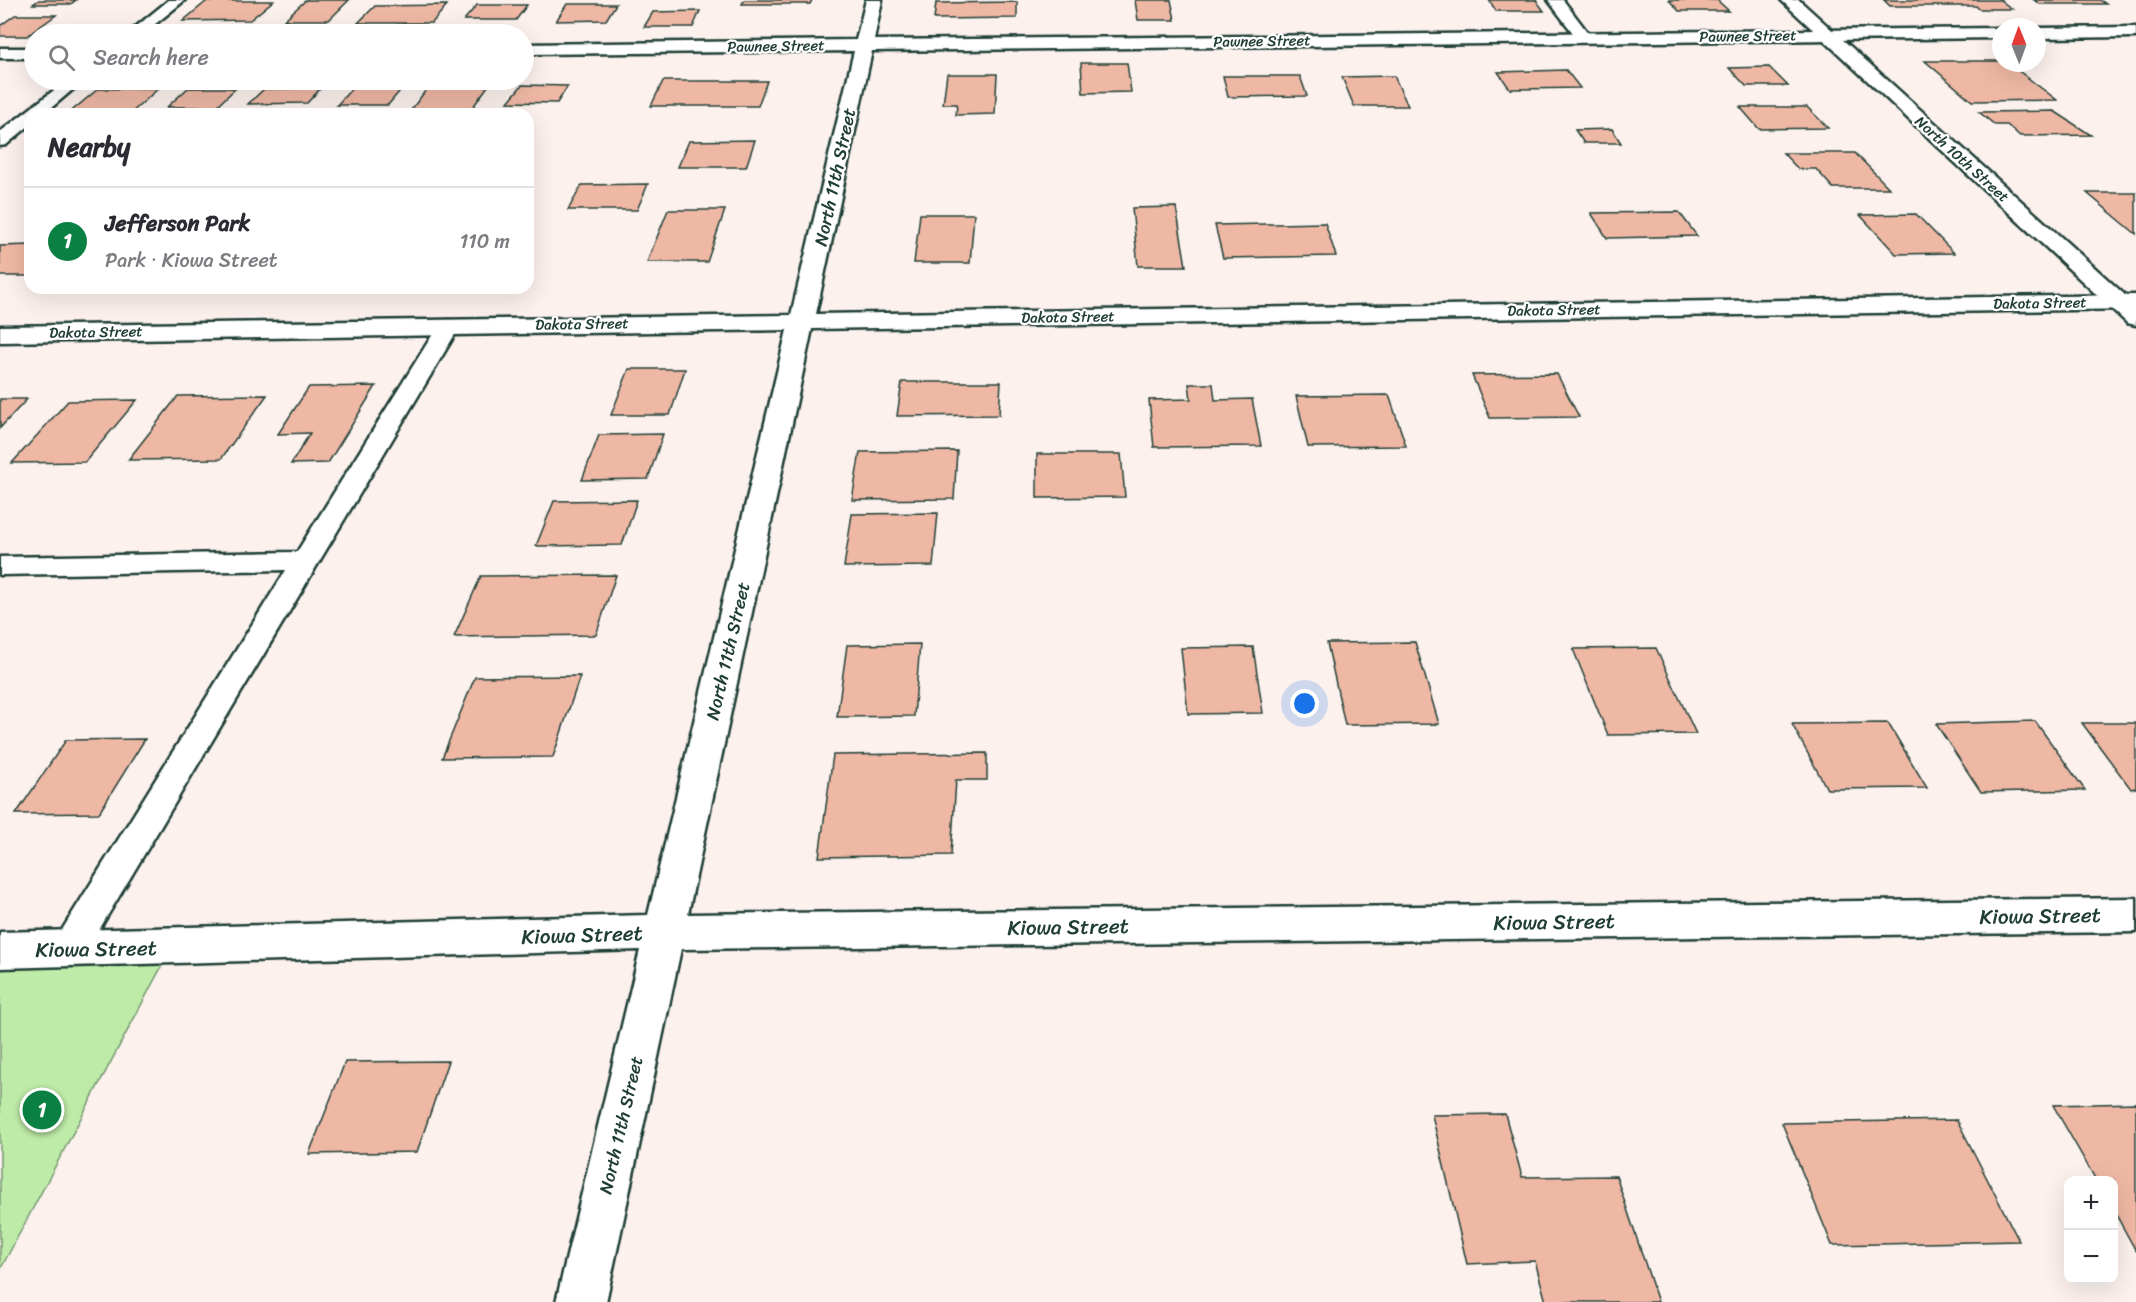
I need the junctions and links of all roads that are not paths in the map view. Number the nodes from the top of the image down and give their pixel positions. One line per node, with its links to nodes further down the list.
1 (178, 0): 5 (lane)
2 (874, 0): 11 (street, North 11th Street)
3 (1555, 0): 10 (lane)
4 (1789, 0): 9 (street, North 10th Street)
5 (147, 24)
6 (2136, 32): 8 (street)
7 (1992, 33): 9 (street, Pawnee Street)
8 (2046, 33)
9 (1827, 35): 10 (street, Pawnee Street); 19 (street, North 10th Street)
10 (1584, 38): 11 (street, Pawnee Street)
11 (864, 46): 12 (street, Pawnee Street); 20 (street, North 11th Street)
12 (534, 49)
13 (0, 53): 14 (street)
14 (24, 53)
15 (64, 90): 16 (lane)
16 (41, 108)
17 (24, 122): 18 (lane)
18 (0, 141)
19 (2130, 307): 20 (street, Dakota Street)
20 (803, 321): 21 (street, Dakota Street); 26 (street, North 11th Street)
21 (449, 326): 22 (street, Dakota Street); 23 (lane)
22 (0, 334)
23 (306, 561): 24 (lane); 27 (lane)
24 (0, 566)
25 (2136, 915): 26 (street, Kiowa Street)
26 (664, 932): 27 (street, Kiowa Street); 29 (street, North 11th Street)
27 (69, 949): 28 (street, Kiowa Street)
28 (0, 950)
29 (581, 1302)

